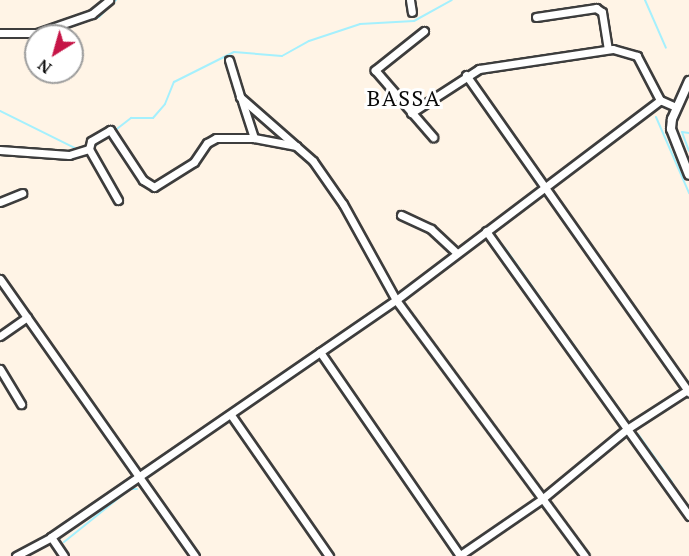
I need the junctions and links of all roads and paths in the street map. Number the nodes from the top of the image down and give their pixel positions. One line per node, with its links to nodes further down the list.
1 (109, 0): 6 (street)
2 (411, 0): 3 (street)
3 (412, 12)
4 (536, 18): 7 (street)
5 (424, 31): 14 (street)
6 (0, 33)
7 (608, 49): 9 (street); 12 (street)
8 (229, 60): 11 (street)
9 (466, 75): 14 (street); 21 (street)
10 (689, 81): 13 (street)
11 (236, 88): 16 (street); 17 (street)
12 (660, 100): 13 (street); 21 (street)
13 (676, 107): 20 (street)
14 (411, 112): 15 (street)
15 (433, 137)
16 (254, 138): 17 (street); 18 (street)
17 (299, 146): 29 (street)
18 (89, 149): 19 (street); 23 (street)
19 (0, 150)
20 (689, 175)
21 (545, 186): 26 (street); 34 (street)
22 (22, 193): 24 (street)
23 (118, 200)
24 (0, 202)
25 (401, 215): 27 (street)
26 (486, 231): 27 (street); 37 (street)
27 (457, 253): 29 (street)
28 (0, 279): 30 (street)
29 (396, 300): 32 (street); 39 (street)
30 (27, 317): 31 (street); 38 (street)
31 (0, 336)
32 (320, 352): 36 (street); 46 (street)
33 (0, 369): 35 (street)
34 (688, 391): 37 (street)
35 (21, 404)
36 (231, 416): 38 (street); 45 (street)
37 (627, 429): 39 (street); 40 (street)
38 (140, 477): 41 (street); 44 (street)
39 (542, 499): 46 (street); 47 (street)
40 (689, 516)
41 (51, 537): 42 (street); 43 (street)
42 (16, 556)
43 (64, 556)
44 (195, 556)
45 (329, 556)
46 (460, 556)
47 (585, 556)

